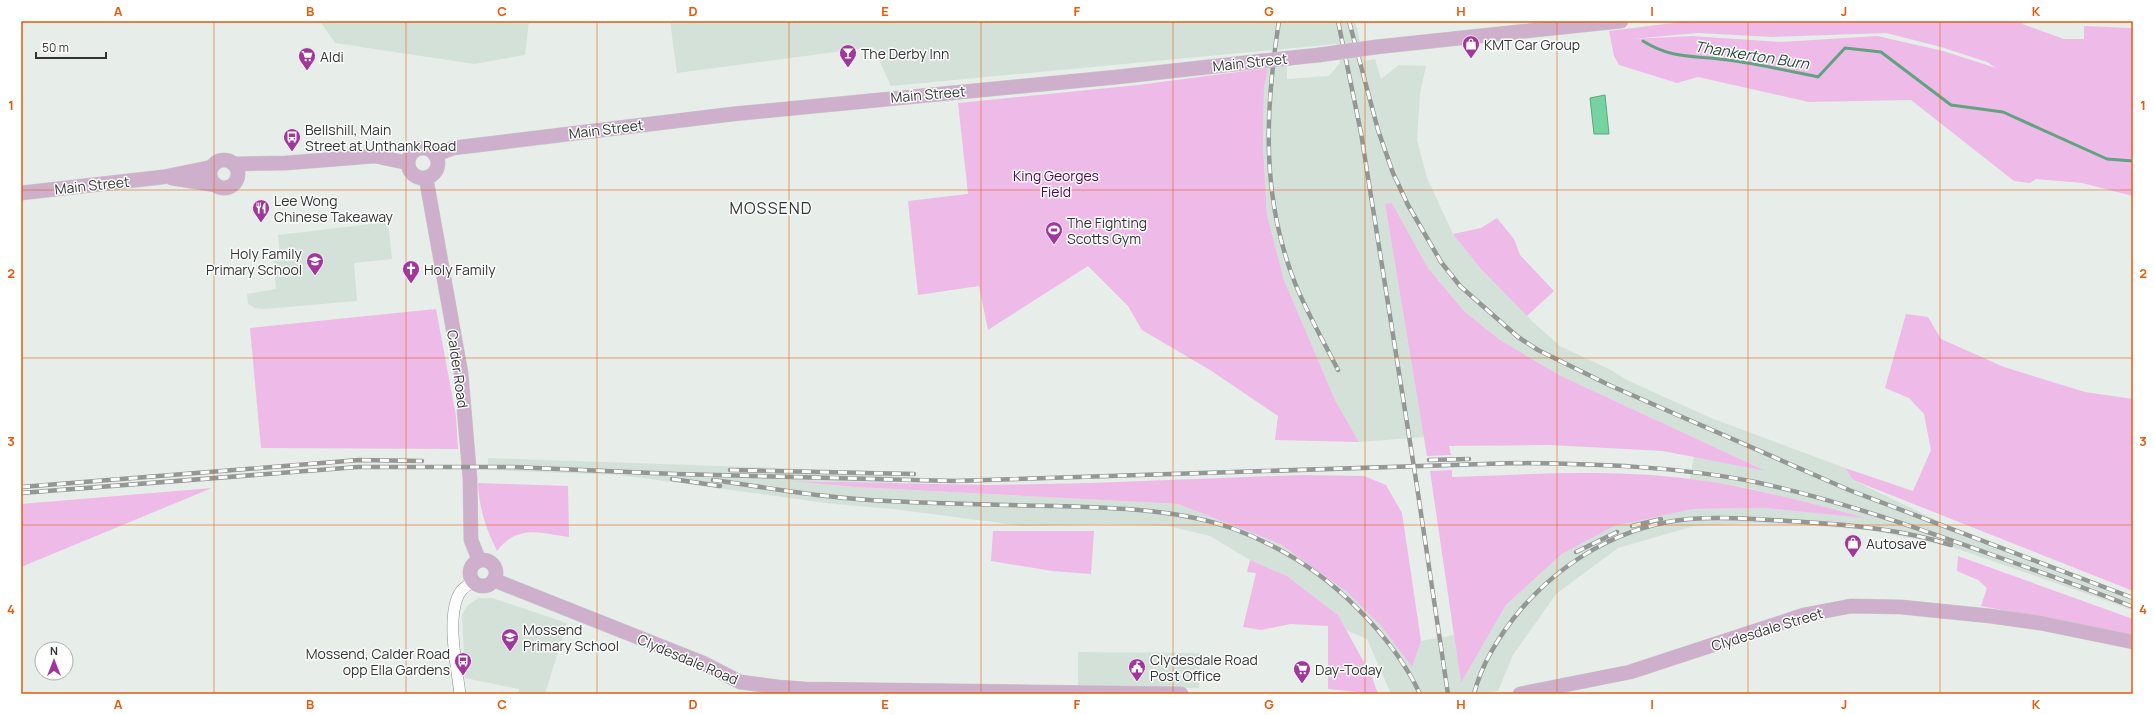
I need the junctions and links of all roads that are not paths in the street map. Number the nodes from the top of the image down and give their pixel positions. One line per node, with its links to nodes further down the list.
1 (1621, 21): 2 (main road, Main Street, bridge)
2 (435, 155): 3 (main road); 7 (main road)
3 (408, 163): 5 (main road); 7 (main road)
4 (212, 166): 5 (main road); 6 (main road, Main Street); 8 (main road)
5 (236, 170): 8 (main road)
6 (163, 177): 8 (main road, Main Street); 9 (main road, Main Street)
7 (426, 178): 10 (main road, Calder Road)
8 (216, 185)
9 (21, 193)
10 (479, 560): 11 (main road); 12 (main road)
11 (494, 580): 12 (main road); 15 (main road, Clydesdale Road)
12 (474, 582): 14 (street)
13 (2133, 642): 16 (main road, Clydesdale Street)
14 (460, 694)
15 (1181, 694)
16 (1522, 694)

